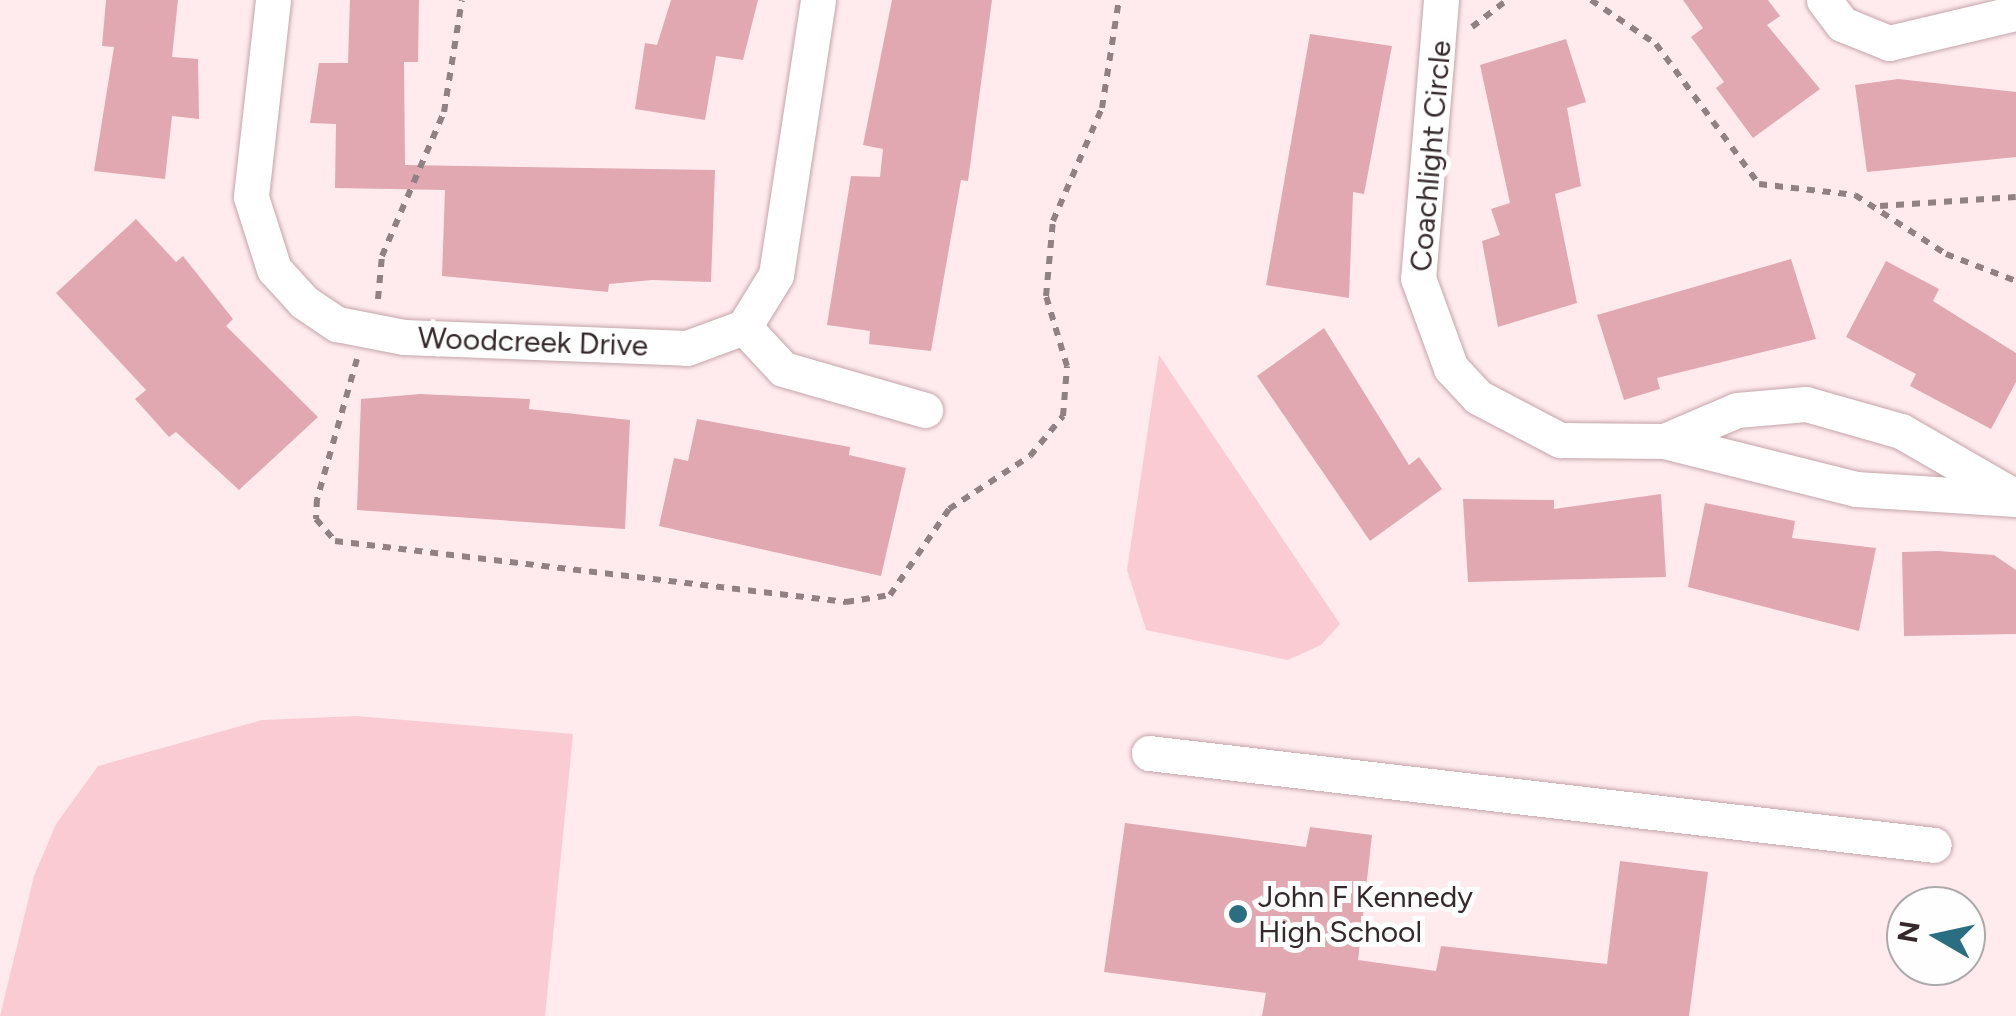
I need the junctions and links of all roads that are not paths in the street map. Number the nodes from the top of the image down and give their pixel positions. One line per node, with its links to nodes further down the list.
1 (274, 0): 7 (street, Woodcreek Drive)
2 (818, 0): 7 (street)
3 (1441, 0): 9 (street, Coachlight Circle)
4 (1824, 0): 6 (street)
5 (1996, 0): 6 (street)
6 (2016, 10)
7 (744, 328): 8 (street)
8 (925, 410)
9 (1664, 441): 10 (street, Coachlight Circle); 10 (street, Coachlight Circle)
10 (2016, 498)
11 (1149, 753): 12 (street)
12 (1934, 845)

